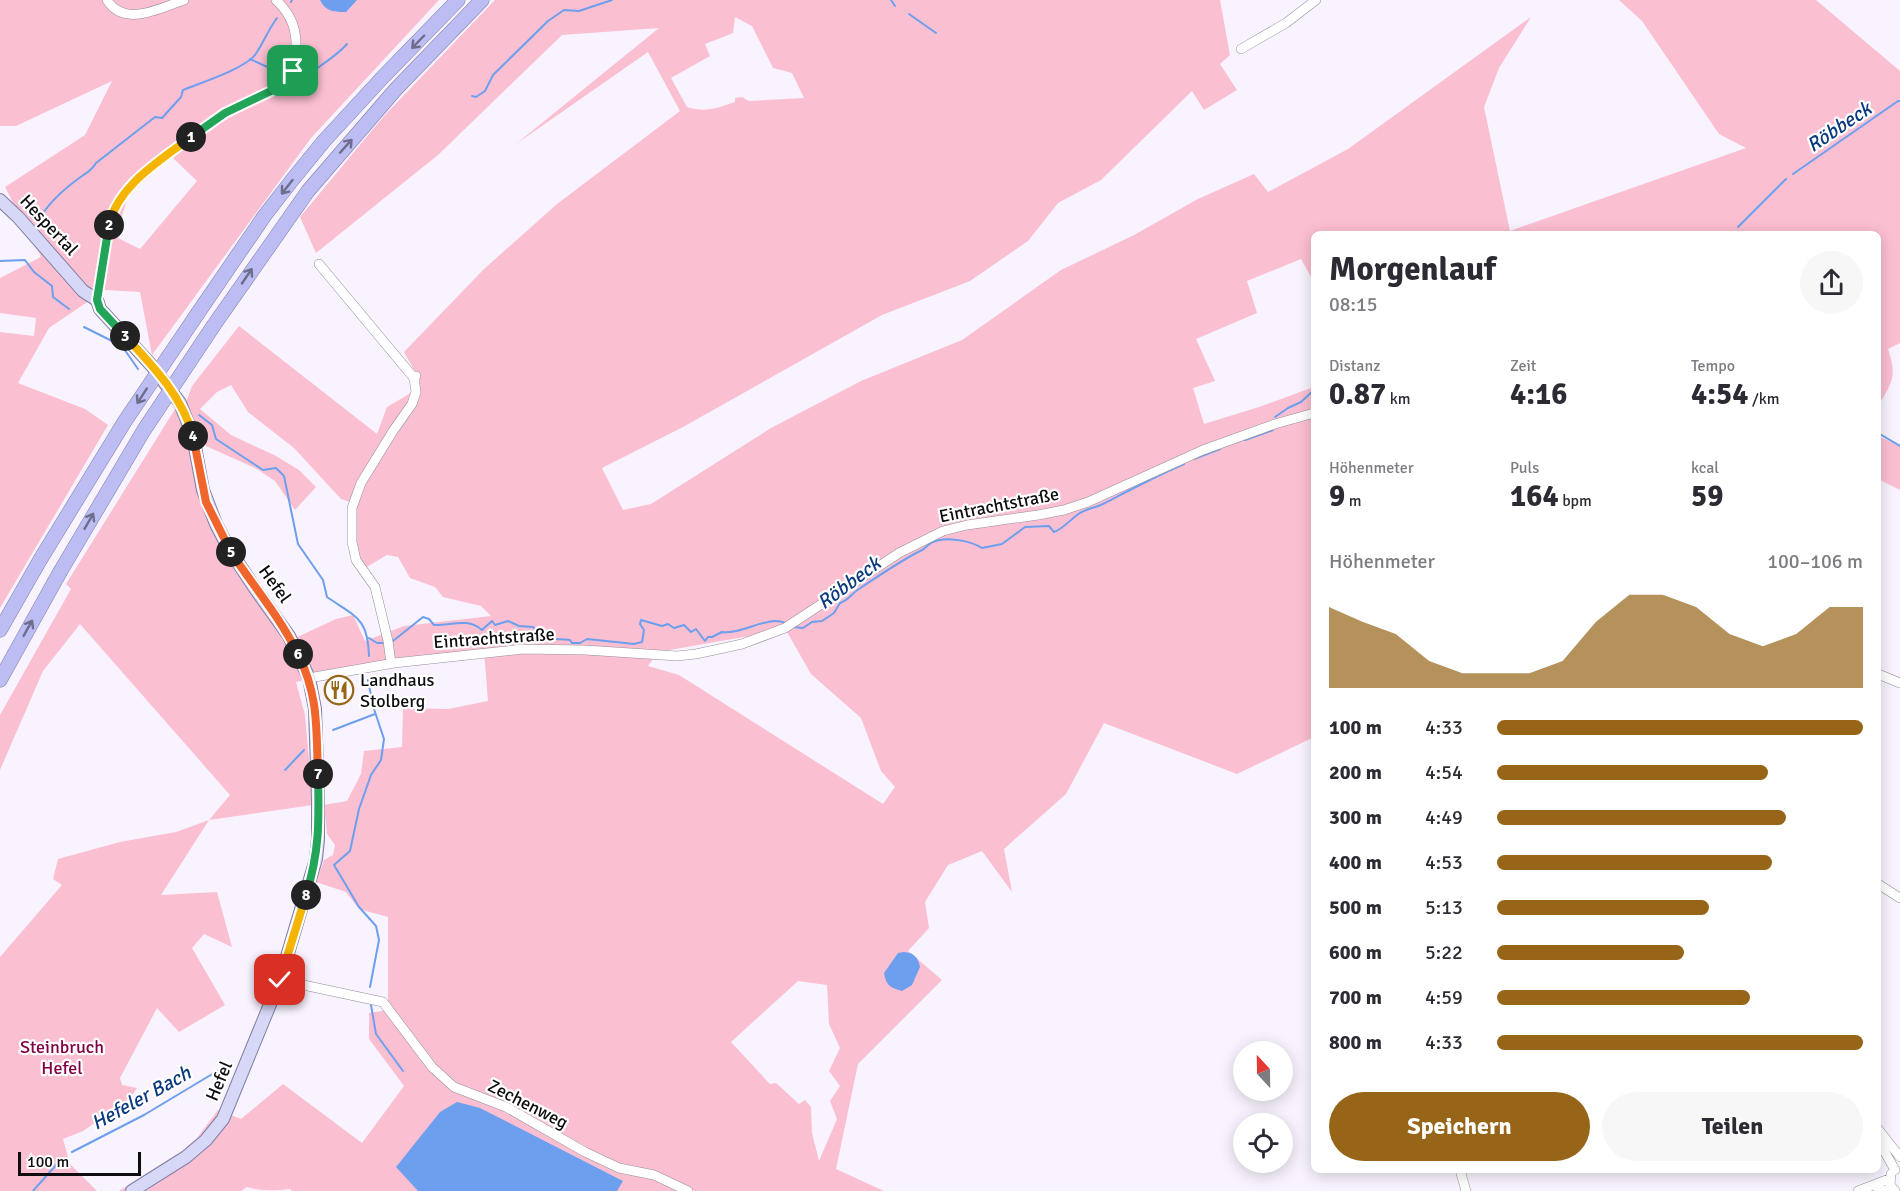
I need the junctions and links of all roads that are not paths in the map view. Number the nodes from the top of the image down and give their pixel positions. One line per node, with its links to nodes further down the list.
1 (107, 0): 2 (street)
2 (184, 0)
3 (276, 0): 10 (street)
4 (458, 0): 12 (highway, one-way to 12, bridge)
5 (482, 0): 16 (highway, one-way to 5, bridge)
6 (1316, 0): 7 (street)
7 (1240, 49)
8 (0, 200): 10 (main road, Hespertal)
9 (319, 264): 13 (street)
10 (97, 300): 15 (main road, Hefel)
11 (1311, 414): 13 (street, Eintrachtstraße)
12 (0, 630)
13 (391, 663): 15 (street, Eintrachtstraße)
14 (1881, 675): 17 (street)
15 (309, 678): 20 (main road, Hefel)
16 (0, 680)
17 (1900, 683)
18 (1881, 886): 19 (street)
19 (1900, 898)
20 (280, 980): 28 (main road, Hefel); 29 (street, Zechenweg)
21 (1881, 1133): 23 (street)
22 (1881, 1144): 24 (street)
23 (1900, 1158)
24 (1897, 1168): 26 (street)
25 (1461, 1173): 30 (street)
26 (1889, 1179): 27 (street); 31 (street)
27 (1894, 1190): 32 (street)
28 (132, 1191)
29 (688, 1191)
30 (1466, 1191)
31 (1858, 1191)
32 (1878, 1191)

